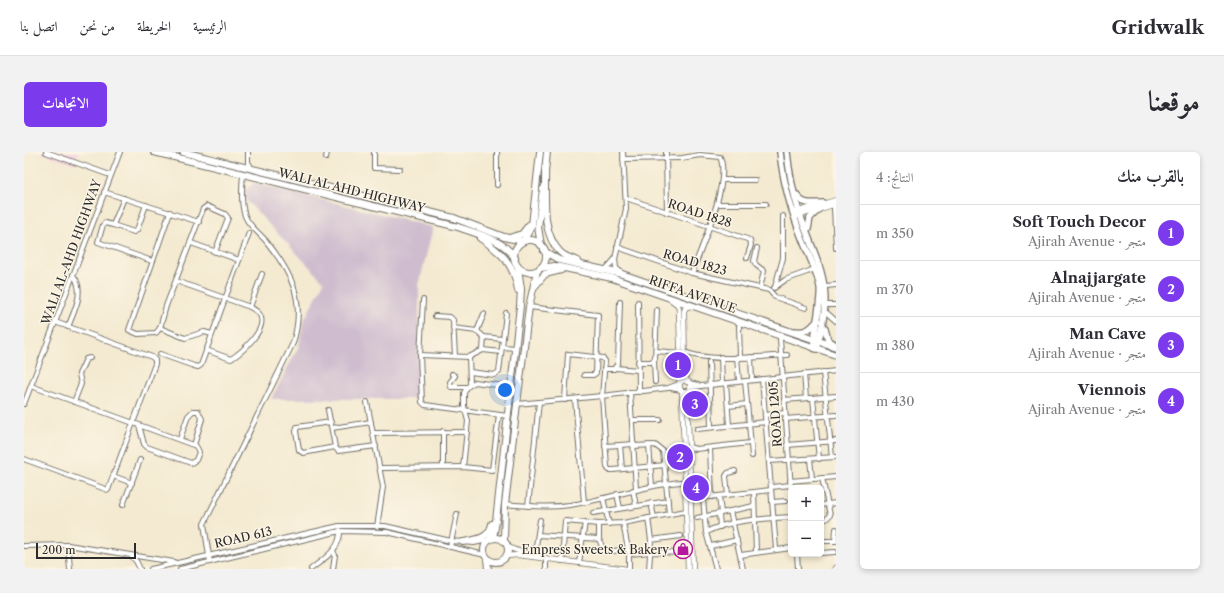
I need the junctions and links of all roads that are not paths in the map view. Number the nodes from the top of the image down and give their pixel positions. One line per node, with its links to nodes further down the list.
1 (46, 152): 23 (street, WALI AL-AHD HIGHWAY)
2 (120, 152): 23 (street, WALI AL-AHD HIGHWAY)
3 (154, 152): 22 (main road, WALI AL AHD HIGHWAY)
4 (183, 152): 18 (main road, WALI AL AHD HIGHWAY)
5 (327, 152): 15 (street)
6 (374, 152): 21 (street)
7 (497, 152): 26 (street)
8 (540, 152): 36 (main road)
9 (547, 152): 19 (main road)
10 (623, 152): 17 (street)
11 (666, 152): 16 (street)
12 (780, 152): 40 (main road)
13 (787, 152): 27 (main road)
14 (248, 154): 18 (street); 20 (street)
15 (326, 158)
16 (666, 158): 17 (street); 24 (street); 38 (street)
17 (623, 159): 30 (street)
18 (236, 165): 22 (main road, WALI AL AHD HIGHWAY)
19 (545, 168): 52 (main road); 61 (main road)
20 (252, 169): 22 (main road, WALI AL AHD HIGHWAY); 47 (main road, WALI AL AHD HIGHWAY)
21 (400, 169)
22 (244, 171): 45 (main road, WALI AL AHD HIGHWAY); 331 (street)
23 (110, 175): 28 (street, WALI AL-AHD HIGHWAY)
24 (722, 180): 25 (street); 32 (street)
25 (755, 180)
26 (497, 185)
27 (792, 185): 35 (main road); 39 (main road)
28 (104, 192): 29 (street); 70 (street, WALI AL-AHD HIGHWAY)
29 (124, 198): 34 (street); 43 (street)
30 (626, 198): 38 (street, ROAD 1828); 51 (street)
31 (836, 203): 35 (street); 54 (street)
32 (717, 204): 33 (street); 44 (street)
33 (766, 204)
34 (146, 205): 37 (street); 43 (street)
35 (822, 205): 39 (street); 48 (main road)
36 (534, 208): 47 (main road); 49 (main road)
37 (170, 212): 42 (street); 60 (street)
38 (667, 213): 44 (street, ROAD 1828)
39 (800, 213): 40 (street); 48 (main road)
40 (793, 215): 64 (main road)
41 (783, 216): 74 (street)
42 (199, 222): 50 (street); 55 (street)
43 (113, 225): 60 (street)
44 (709, 227): 57 (street, ROAD 1828); 67 (street)
45 (471, 232): 56 (main road, WALI AL AHD HIGHWAY); 85 (main road)
46 (249, 233): 59 (street)
47 (504, 236): 49 (main road, WALI AL AHD HIGHWAY)
48 (808, 236): 73 (main road)
49 (523, 240): 52 (main road); 56 (main road)
50 (191, 243): 55 (street); 71 (street)
51 (617, 247): 58 (street); 67 (street, ROAD 1823)
52 (543, 248): 61 (main road, RIFFA AVENUE); 65 (main road)
53 (757, 248): 75 (street)
54 (836, 248)
55 (215, 252): 59 (street)
56 (515, 258): 62 (main road)
57 (747, 258)
58 (615, 259): 66 (street); 69 (street)
59 (239, 260): 79 (street)
60 (152, 261): 101 (street)
61 (587, 266): 66 (main road, RIFFA AVENUE)
62 (518, 268): 65 (main road); 85 (main road)
63 (565, 269): 65 (main road, RIFFA AVENUE); 77 (main road); 78 (main road, RIFFA AVENUE)
64 (815, 269): 74 (street); 95 (main road)
65 (539, 270): 77 (main road)
66 (605, 270): 69 (main road, RIFFA AVENUE)
67 (692, 273): 75 (street, ROAD 1823)
68 (262, 274): 87 (street)
69 (622, 274): 103 (main road, RIFFA AVENUE)
70 (73, 275): 97 (street, WALI AL-AHD HIGHWAY); 99 (street)
71 (176, 281): 79 (street); 101 (street)
72 (836, 285): 73 (street)
73 (826, 286): 83 (main road)
74 (775, 287): 76 (street)
75 (760, 288): 76 (street, ROAD 1823)
76 (769, 290): 89 (street, ROAD 1823)
77 (531, 294): 88 (main road)
78 (668, 297): 86 (main road, RIFFA AVENUE); 117 (street)
79 (224, 298): 87 (street); 105 (street)
80 (423, 300): 119 (street)
81 (620, 302): 135 (street)
82 (638, 302): 133 (street)
83 (827, 305): 84 (street); 92 (main road)
84 (836, 305)
85 (520, 306): 112 (main road)
86 (693, 306): 98 (main road, RIFFA AVENUE); 117 (street)
87 (250, 307): 113 (street)
88 (529, 307): 124 (street); 175 (main road)
89 (806, 308)
90 (656, 310): 115 (street)
91 (506, 313): 107 (street)
92 (827, 313): 96 (street); 100 (main road)
93 (484, 314): 104 (street)
94 (435, 316): 102 (street)
95 (819, 318): 103 (main road); 109 (main road)
96 (836, 321)
97 (55, 322): 99 (street); 155 (street, WALI AL-AHD HIGHWAY)
98 (739, 324): 109 (main road, RIFFA AVENUE); 128 (street)
99 (68, 327): 193 (street)
100 (824, 327): 109 (main road); 110 (main road)
101 (160, 328): 105 (street)
102 (453, 328): 104 (street); 123 (street)
103 (786, 329): 109 (main road, RIFFA AVENUE)
104 (477, 331): 106 (street)
105 (212, 334): 113 (street)
106 (484, 337): 107 (street); 114 (street)
107 (502, 339): 111 (street)
108 (780, 339): 120 (street, ROAD 1205)
109 (815, 344): 110 (main road, RIFFA AVENUE); 122 (main road, RIFFA AVENUE)
110 (836, 346)
111 (502, 347): 112 (street); 116 (street)
112 (516, 348): 158 (main road)
113 (206, 350): 118 (street)
114 (483, 350): 116 (street); 126 (street)
115 (656, 351): 117 (street); 132 (street)
116 (501, 352): 139 (street)
117 (683, 353): 125 (street); 131 (street); 153 (street)
118 (160, 354)
119 (420, 355): 123 (street); 179 (street)
120 (780, 355): 121 (street); 129 (street); 144 (street, ROAD 1205)
121 (787, 355)
122 (836, 355)
123 (455, 356): 126 (street)
124 (596, 356): 136 (street); 143 (street); 169 (street)
125 (693, 356): 127 (street); 131 (street)
126 (469, 357): 139 (street)
127 (721, 357): 128 (street); 152 (street)
128 (738, 357): 129 (street); 147 (street)
129 (751, 357): 146 (street)
130 (90, 358): 171 (street)
131 (685, 359): 150 (street)
132 (654, 361): 133 (street); 149 (street)
133 (638, 362): 137 (street)
134 (709, 362): 154 (street)
135 (616, 368): 136 (street); 137 (street)
136 (604, 369): 163 (street)
137 (638, 370): 162 (street)
138 (836, 371): 140 (street)
139 (470, 372): 151 (street)
140 (823, 372): 142 (street); 165 (street)
141 (452, 374): 157 (street)
142 (804, 374): 144 (street); 166 (street)
143 (584, 375)
144 (782, 377): 145 (street); 170 (street, ROAD 1205)
145 (762, 379): 146 (street); 181 (street)
146 (752, 380): 148 (street)
147 (739, 381): 148 (street); 152 (street)
148 (745, 381): 176 (street)
149 (655, 382)
150 (688, 382): 153 (street); 156 (street); 160 (street)
151 (470, 383): 157 (street); 158 (street)
152 (724, 383): 154 (street); 177 (street)
153 (679, 384): 159 (street); 160 (street)
154 (710, 385): 156 (street); 200 (street)
155 (31, 386): 171 (street); 174 (street, WALI AL-AHD HIGHWAY)
156 (701, 386): 160 (street)
157 (466, 387): 179 (street)
158 (511, 387): 184 (main road)
159 (668, 388): 160 (street); 162 (street)
160 (685, 390): 218 (street); 246 (street)
161 (630, 392): 162 (street); 163 (street); 188 (street)
162 (639, 392)
163 (602, 396): 168 (street); 216 (street)
164 (836, 396): 165 (street)
165 (826, 397): 167 (street); 185 (street)
166 (806, 398): 167 (street); 170 (street)
167 (813, 398): 186 (street)
168 (576, 399): 169 (street); 262 (street)
169 (565, 400): 173 (street)
170 (784, 400): 180 (street, ROAD 1205)
171 (74, 402): 193 (street)
172 (367, 402): 191 (street)
173 (539, 402): 175 (street); 270 (street)
174 (24, 404)
175 (517, 404): 267 (main road)
176 (747, 404): 177 (street); 194 (street)
177 (728, 406): 196 (street)
178 (328, 410): 190 (street)
179 (466, 412): 182 (street); 203 (street)
180 (785, 413): 181 (street); 187 (street, ROAD 1205)
181 (765, 414): 192 (street)
182 (499, 415): 184 (street); 197 (street)
183 (836, 415): 185 (street)
184 (508, 416): 199 (main road)
185 (827, 416): 186 (street); 207 (street)
186 (815, 417): 187 (street); 209 (street)
187 (786, 419): 214 (street, ROAD 1205)
188 (632, 420): 189 (street); 212 (street)
189 (660, 420)
190 (330, 422): 198 (street); 217 (street)
191 (371, 422): 198 (street); 204 (street)
192 (766, 422): 194 (street); 230 (street)
193 (133, 423): 195 (street); 240 (street)
194 (748, 423): 196 (street); 208 (street)
195 (139, 425): 205 (street); 210 (street)
196 (729, 425): 200 (street)
197 (498, 426): 199 (street); 229 (street)
198 (332, 428): 217 (street)
199 (506, 428): 231 (main road)
200 (711, 428): 201 (street)
201 (697, 429)
202 (443, 431): 203 (street); 204 (street); 233 (street)
203 (467, 432): 234 (street)
204 (374, 433): 215 (street)
205 (180, 439): 210 (street); 210 (street)
206 (836, 441): 207 (street)
207 (830, 442): 209 (street); 223 (street)
208 (750, 443): 219 (street); 222 (street)
209 (817, 443): 214 (street); 226 (street)
210 (194, 445)
211 (620, 445): 212 (street); 216 (street); 238 (street)
212 (634, 445): 213 (street); 237 (street)
213 (649, 445): 232 (street); 235 (street)
214 (788, 445): 228 (street, ROAD 1205)
215 (376, 446): 217 (street); 236 (street)
216 (605, 446): 238 (street)
217 (335, 447)
218 (689, 447): 220 (street); 221 (street)
219 (710, 448): 220 (street); 256 (street)
220 (696, 449): 221 (street)
221 (689, 454): 259 (street)
222 (752, 456)
223 (834, 457): 226 (street)
224 (24, 459): 240 (street)
225 (810, 459): 226 (street); 228 (street); 243 (street)
226 (818, 459)
227 (140, 460): 244 (street)
228 (789, 460): 230 (street); 248 (street, ROAD 1205)
229 (494, 461): 231 (street); 234 (street)
230 (769, 461): 250 (street)
231 (503, 462): 274 (main road)
232 (665, 465): 235 (street); 245 (street)
233 (443, 467): 234 (street); 236 (street)
234 (463, 467)
235 (650, 467): 237 (street); 249 (street)
236 (381, 468): 297 (street)
237 (635, 468): 238 (street); 251 (street)
238 (622, 469)
239 (735, 471): 254 (street)
240 (113, 476): 244 (street)
241 (836, 477): 242 (street)
242 (822, 478): 243 (street); 268 (street)
243 (812, 479): 248 (street)
244 (132, 483): 266 (street)
245 (666, 483): 246 (street); 249 (street); 260 (street)
246 (684, 484): 276 (street)
247 (788, 485): 250 (street)
248 (791, 485)
249 (652, 486): 251 (street)
250 (771, 488): 252 (street); 263 (street)
251 (635, 490): 253 (street); 271 (street)
252 (754, 492): 254 (street); 272 (street)
253 (617, 494): 257 (street); 273 (street)
254 (728, 495): 255 (street)
255 (719, 496): 256 (street); 279 (street)
256 (712, 497): 258 (street)
257 (603, 498): 262 (street); 275 (street)
258 (703, 498): 259 (street); 282 (street)
259 (691, 499): 355 (street)
260 (668, 501): 264 (street); 281 (street)
261 (786, 501): 263 (street)
262 (584, 502): 270 (street)
263 (772, 502): 287 (street)
264 (651, 503): 271 (street); 283 (street)
265 (836, 503): 268 (street)
266 (123, 504)
267 (505, 504): 270 (street); 315 (main road)
268 (829, 504): 269 (street); 289 (street)
269 (824, 505)
270 (528, 506)
271 (636, 506): 273 (street)
272 (754, 506): 277 (street); 288 (street)
273 (620, 508): 275 (street)
274 (497, 511): 308 (main road); 314 (main road)
275 (606, 511): 278 (street); 295 (street)
276 (686, 511): 281 (street); 327 (street)
277 (730, 511): 279 (street); 293 (street)
278 (593, 513)
279 (720, 513): 282 (street); 298 (street)
280 (457, 514): 311 (street)
281 (669, 514): 283 (street)
282 (705, 516): 286 (street); 302 (street)
283 (654, 517): 285 (street)
284 (788, 517): 287 (street)
285 (648, 518): 292 (street); 309 (street)
286 (696, 518)
287 (774, 518): 288 (street); 322 (street)
288 (755, 519): 293 (street); 324 (street)
289 (824, 519)
290 (540, 520): 303 (street)
291 (585, 522): 294 (street); 305 (street); 306 (street)
292 (623, 523): 295 (street); 321 (street)
293 (733, 523): 298 (street); 310 (street)
294 (598, 524): 295 (street); 307 (street)
295 (609, 524)
296 (339, 526): 297 (street, ROAD 613); 300 (street); 331 (street, ROAD 613)
297 (377, 526): 301 (street); 311 (street, ROAD 613)
298 (720, 527): 302 (street)
299 (836, 529): 313 (street)
300 (340, 531): 301 (street, ROAD 613); 323 (street); 341 (street, ROAD 613)
301 (376, 531): 319 (street, ROAD 613)
302 (706, 532): 318 (street)
303 (538, 535): 305 (street); 335 (street)
304 (681, 536): 309 (street)
305 (564, 537): 306 (street); 339 (street)
306 (583, 538): 307 (street); 342 (street)
307 (600, 539): 321 (street)
308 (489, 540): 314 (street, ROAD 613); 315 (main road); 333 (main road)
309 (651, 540): 325 (street)
310 (737, 540): 318 (street); 330 (street)
311 (451, 541): 314 (street, ROAD 613); 319 (street)
312 (824, 541): 313 (street)
313 (835, 541)
314 (463, 542)
315 (506, 543): 334 (main road); 335 (street)
316 (68, 545): 317 (street); 332 (street); 343 (street)
317 (24, 546)
318 (711, 546): 356 (street)
319 (450, 548): 333 (street, ROAD 613)
320 (788, 548): 322 (street)
321 (628, 549): 329 (street)
322 (776, 549): 324 (street)
323 (334, 551): 347 (street); 348 (street)
324 (756, 551): 330 (street)
325 (650, 552): 327 (street); 329 (street); 353 (street)
326 (834, 552): 328 (street)
327 (688, 553): 354 (street)
328 (824, 553)
329 (629, 554): 352 (street)
330 (741, 554): 357 (street)
331 (208, 555): 340 (street, ROAD 613); 341 (street)
332 (131, 556): 340 (street); 344 (street)
333 (486, 556): 338 (main road); 349 (main road)
334 (506, 556): 335 (street); 338 (main road)
335 (531, 556): 337 (street)
336 (797, 557): 358 (street)
337 (546, 558): 339 (street); 351 (street)
338 (500, 561): 350 (main road)
339 (562, 561): 342 (street)
340 (180, 562): 345 (street, ROAD 613)
341 (210, 562): 346 (street, ROAD 613)
342 (579, 563): 352 (street)
343 (70, 569)
344 (140, 569)
345 (151, 569)
346 (180, 569)
347 (311, 569)
348 (333, 569)
349 (488, 569)
350 (496, 569)
351 (546, 569)
352 (628, 569)
353 (649, 569)
354 (688, 569)
355 (693, 569)
356 (716, 569)
357 (743, 569)
358 (798, 569)

